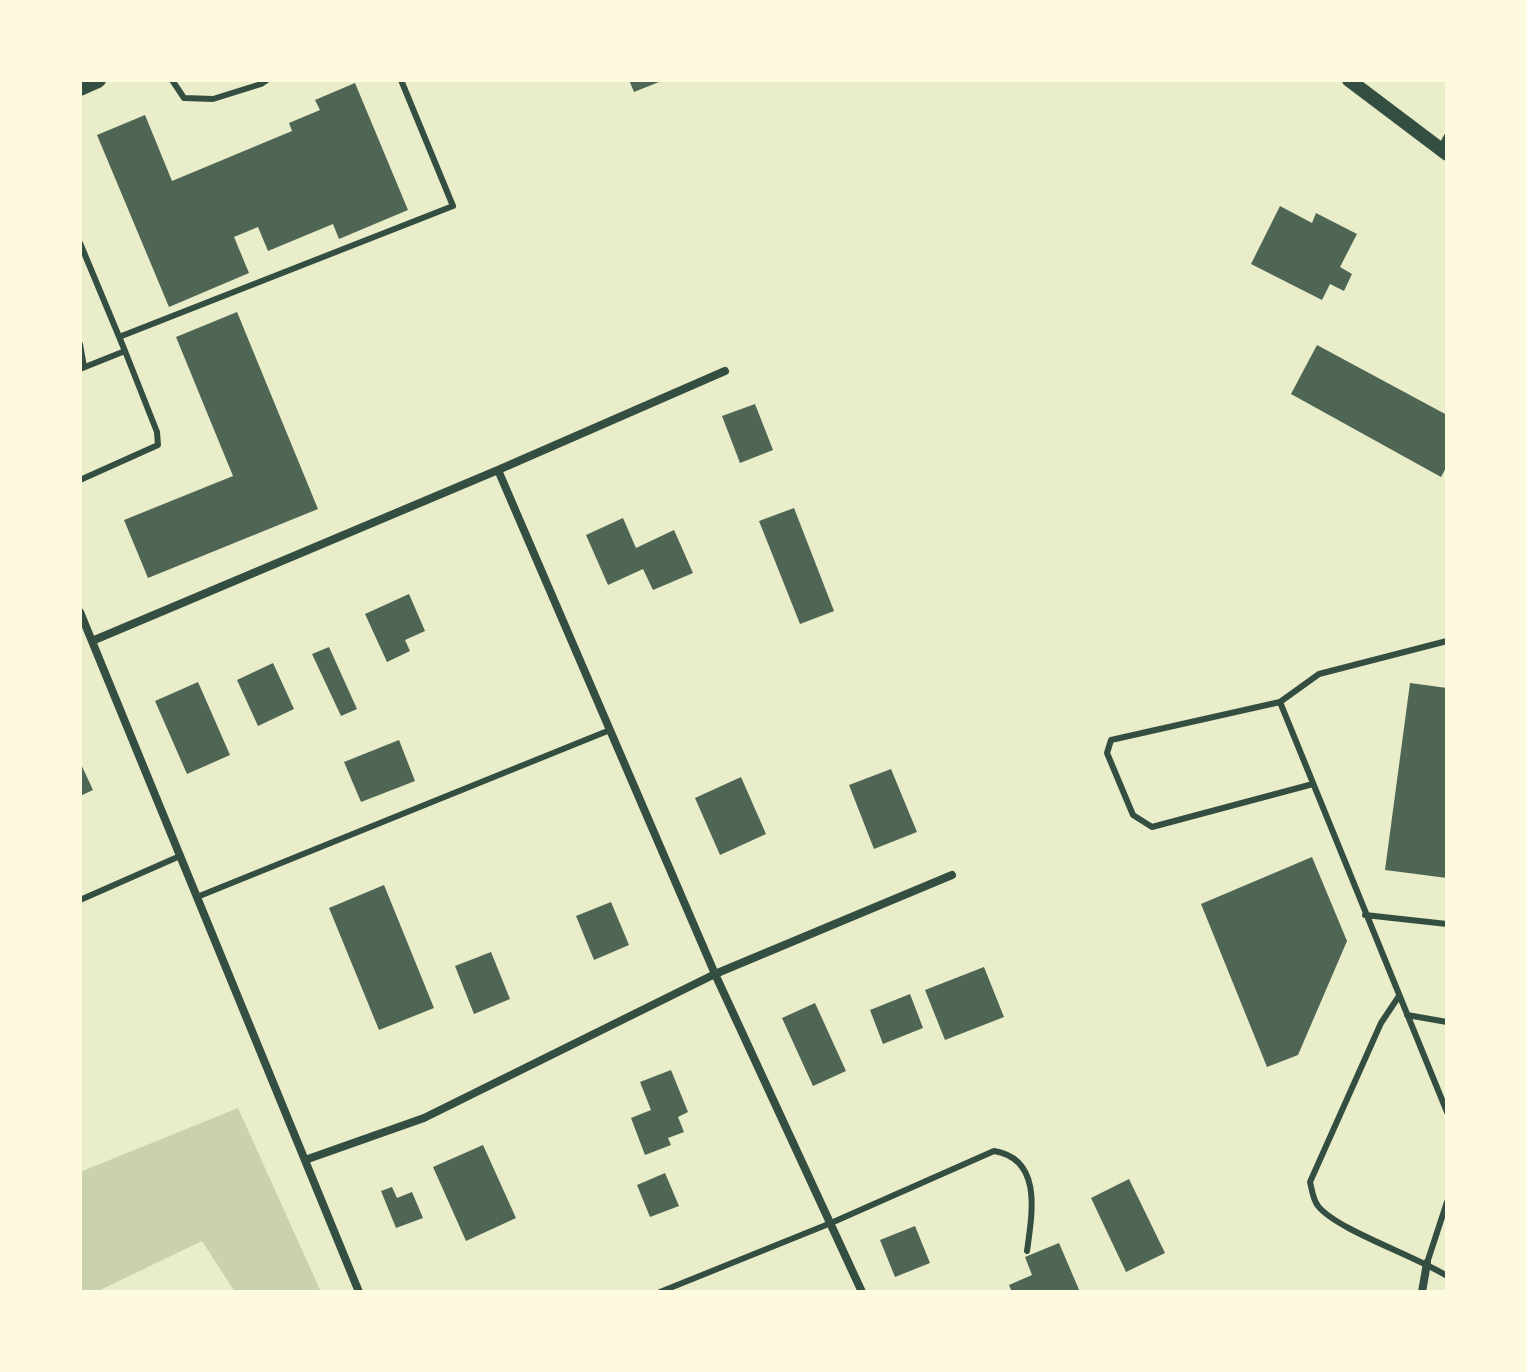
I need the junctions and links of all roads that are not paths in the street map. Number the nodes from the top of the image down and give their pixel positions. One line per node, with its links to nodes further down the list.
1 (98, 80): 6 (main road)
2 (172, 80): 3 (lane)
3 (267, 80)
4 (401, 80): 9 (lane)
5 (1349, 80): 7 (street)
6 (80, 88)
7 (1445, 147)
8 (80, 243): 9 (lane)
9 (119, 337): 11 (lane)
10 (80, 344): 12 (lane)
11 (125, 351): 12 (lane); 15 (lane)
12 (82, 368)
13 (725, 371): 14 (street)
14 (498, 470): 17 (street); 20 (street)
15 (80, 480)
16 (80, 612): 17 (street)
17 (92, 641): 22 (street)
18 (1447, 641): 19 (lane)
19 (1280, 702): 21 (lane); 21 (lane)
20 (610, 730): 24 (lane); 28 (street)
21 (1313, 784): 26 (lane)
22 (180, 856): 24 (street); 25 (lane)
23 (952, 875): 28 (street)
24 (197, 897): 33 (street)
25 (80, 900)
26 (1365, 915): 27 (lane); 29 (lane)
27 (1447, 924)
28 (715, 974): 33 (street); 35 (street)
29 (1399, 996): 30 (lane); 37 (lane)
30 (1407, 1015): 31 (lane); 32 (lane)
31 (1447, 1022)
32 (1447, 1112)
33 (305, 1160): 39 (street)
34 (1447, 1202): 37 (lane)
35 (831, 1223): 36 (lane); 40 (lane); 41 (street)
36 (1027, 1251)
37 (1427, 1263): 38 (lane); 42 (street)
38 (1447, 1276)
39 (359, 1292)
40 (660, 1292)
41 (862, 1292)
42 (1422, 1292)

